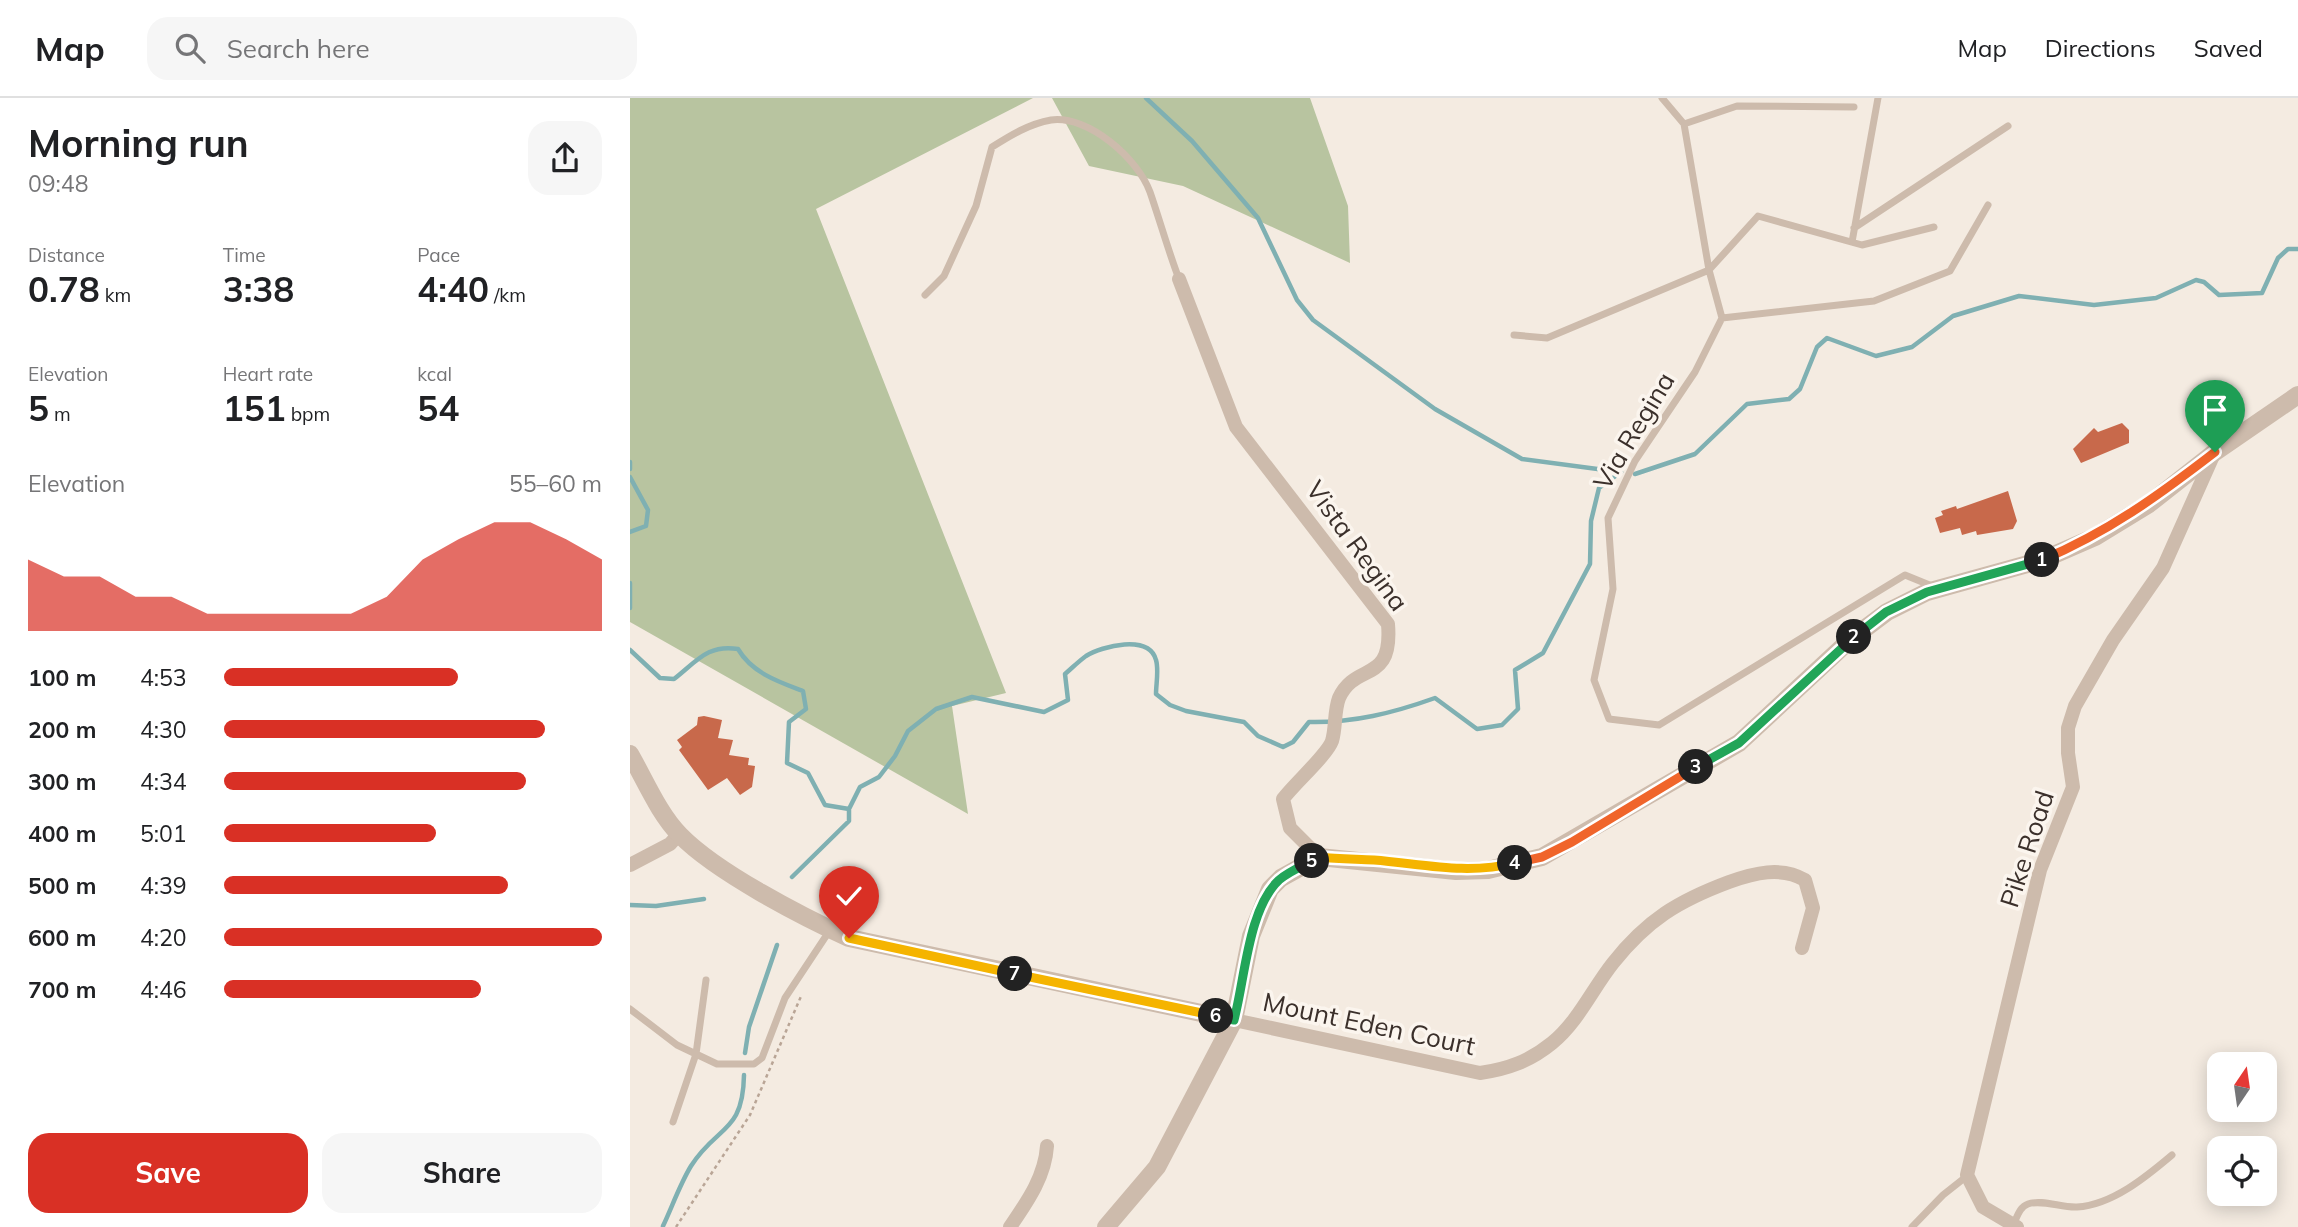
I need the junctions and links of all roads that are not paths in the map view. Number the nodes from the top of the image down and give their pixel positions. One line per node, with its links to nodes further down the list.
1 (1661, 98): 4 (lane)
2 (1878, 98): 8 (lane)
3 (1854, 107): 4 (lane)
4 (1684, 124): 10 (lane)
5 (2008, 126): 8 (lane)
6 (1988, 205): 13 (lane)
7 (1934, 227): 9 (lane)
8 (1854, 228): 9 (lane)
9 (1852, 242): 10 (lane)
10 (1709, 270): 13 (lane); 14 (lane)
11 (1179, 279): 12 (lane); 20 (street, Vista Regina)
12 (925, 295)
13 (1722, 318): 17 (lane, Via Regina)
14 (1514, 335)
15 (2298, 395): 16 (street)
16 (2215, 452): 17 (street); 31 (street, Pike Road)
17 (1939, 589): 20 (street)
18 (630, 754): 19 (street)
19 (679, 834): 21 (street); 22 (street)
20 (1319, 857): 26 (street)
21 (630, 864)
22 (831, 930): 26 (street); 27 (lane)
23 (1802, 948): 26 (street, Mount Eden Court)
24 (706, 980): 27 (lane)
25 (630, 1009): 27 (lane)
26 (1234, 1020): 34 (street)
27 (696, 1054): 28 (lane)
28 (673, 1122)
29 (1047, 1146): 33 (street)
30 (2172, 1155): 32 (lane)
31 (1967, 1175): 32 (street); 35 (lane)
32 (2015, 1226)
33 (1010, 1227)
34 (1106, 1227)
35 (1912, 1227)

